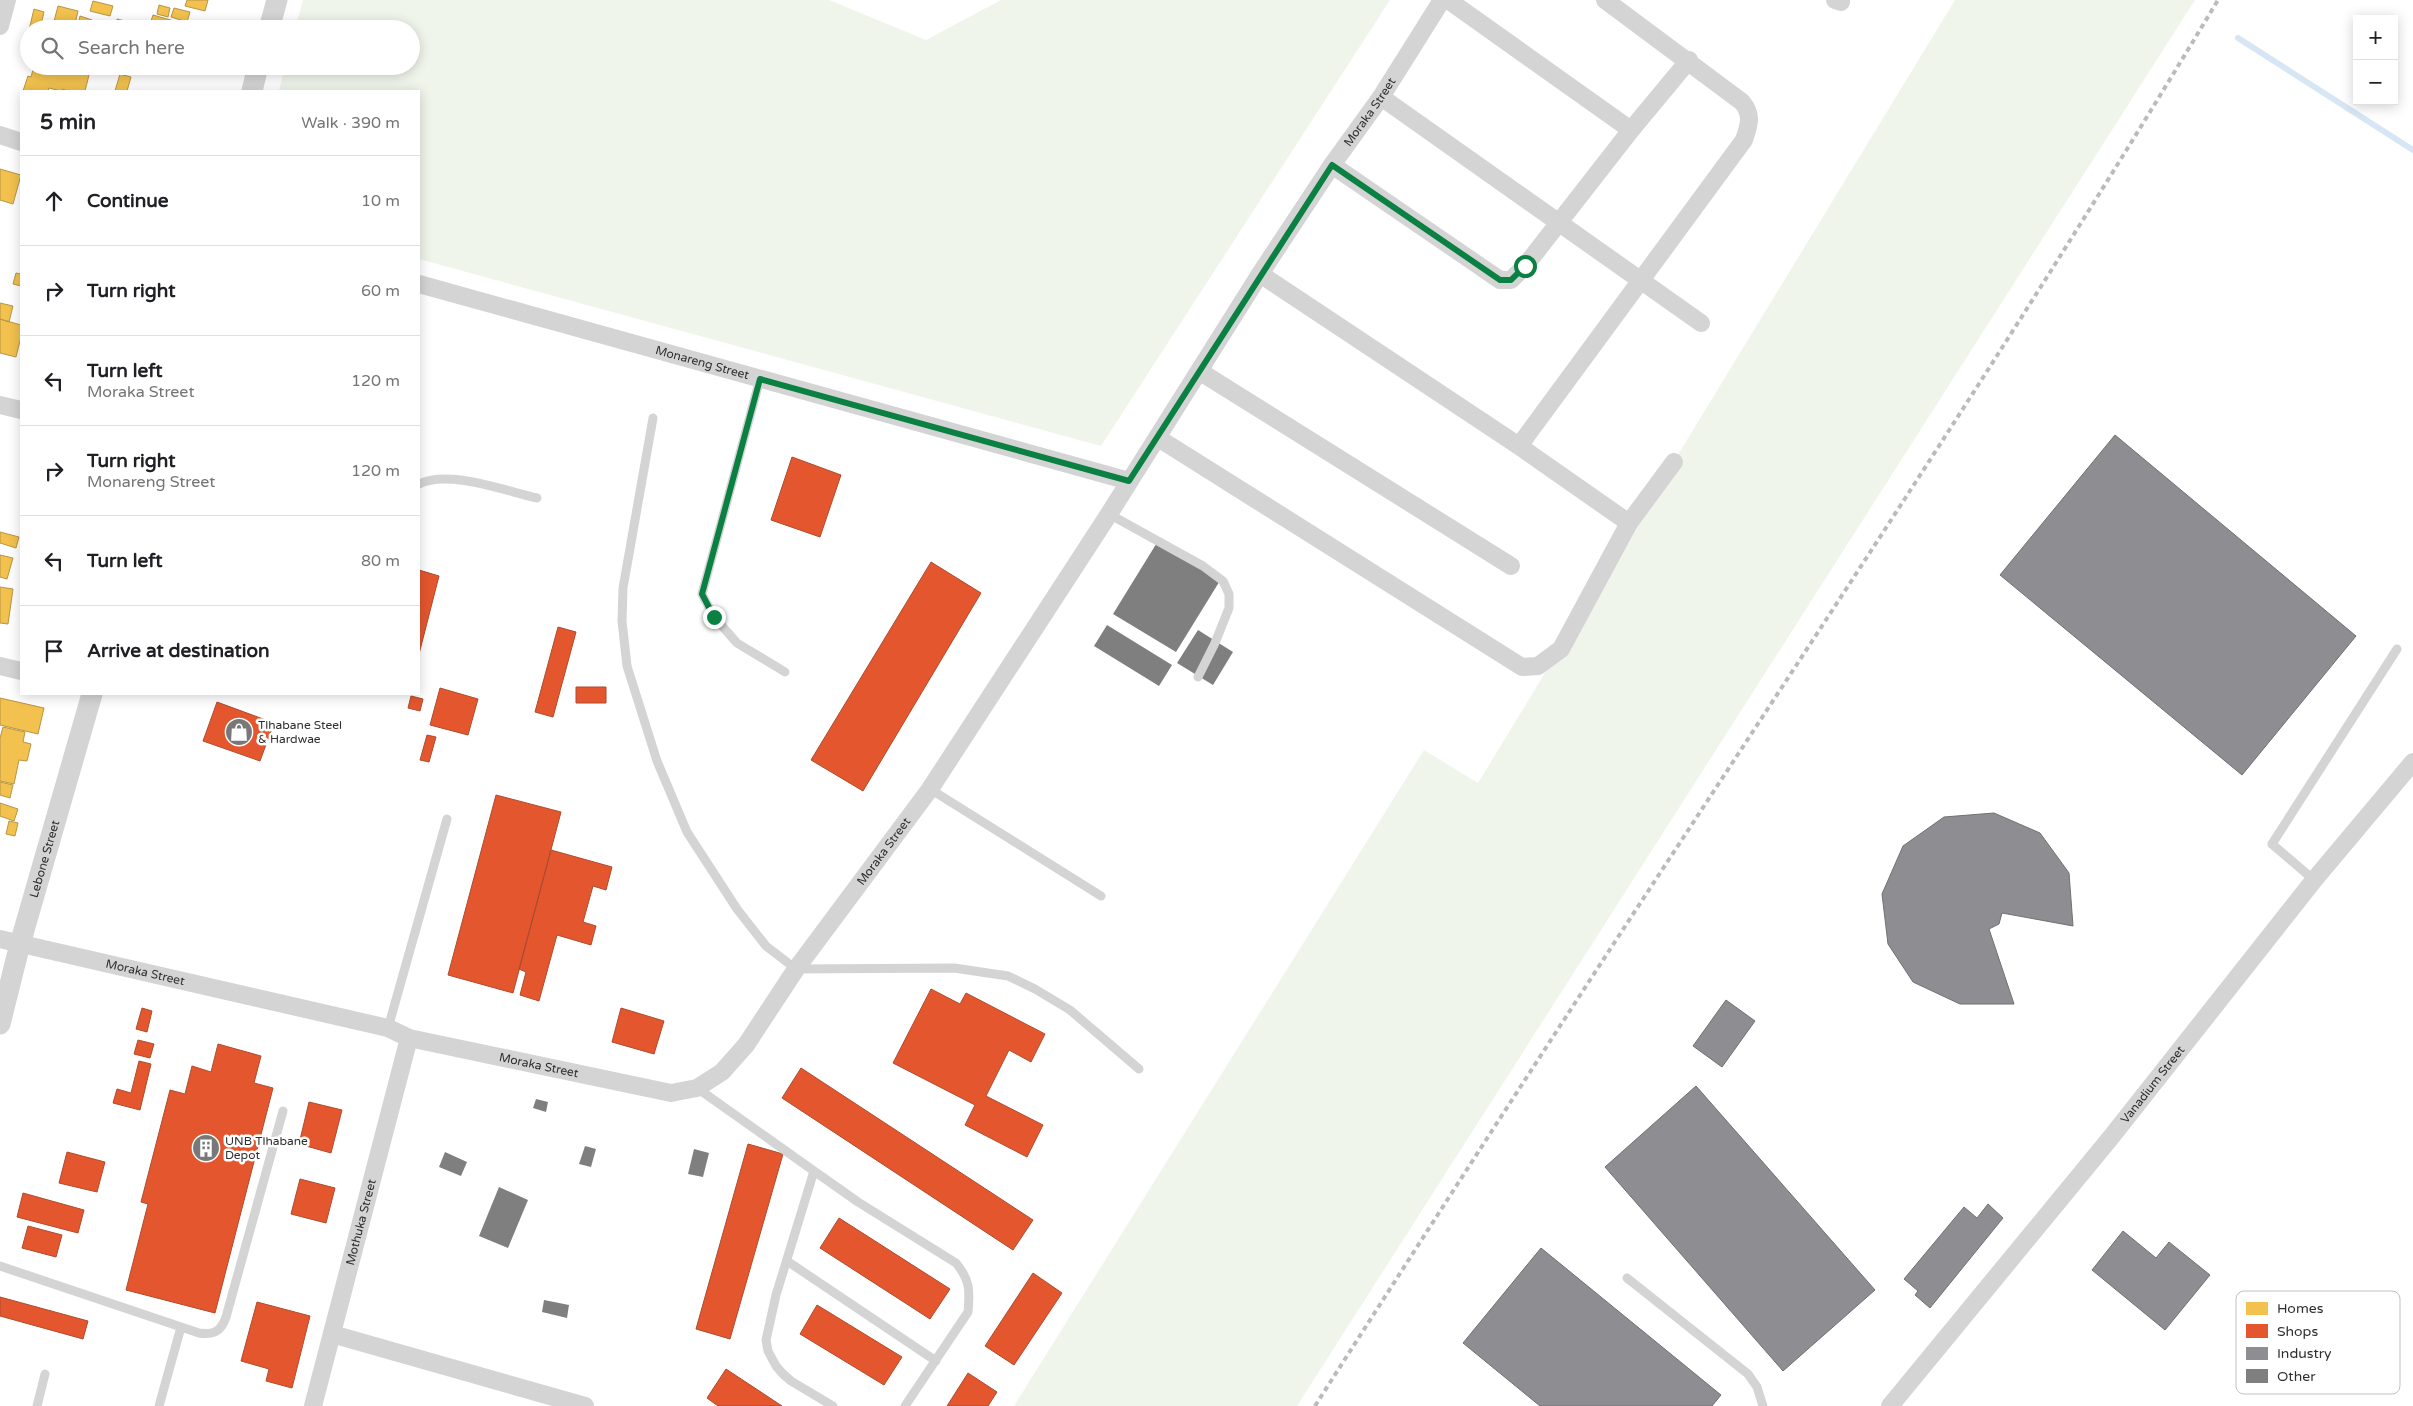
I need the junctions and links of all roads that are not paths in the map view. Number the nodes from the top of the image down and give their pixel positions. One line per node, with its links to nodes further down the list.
1 (7, 0): 7 (street)
2 (277, 0): 6 (street)
3 (1442, 0): 11 (street, Moraka Street)
4 (1448, 0): 12 (street)
5 (1605, 0): 8 (street)
6 (271, 20)
7 (0, 26)
8 (1689, 60): 12 (street); 18 (street)
9 (256, 75): 10 (street)
10 (252, 90)
11 (1381, 97): 15 (street, Moraka Street); 16 (street)
12 (1631, 130): 16 (street)
13 (0, 135): 14 (street)
14 (20, 142)
15 (1332, 165): 16 (street); 17 (street, Moraka Street)
16 (1560, 222): 18 (street)
17 (1260, 274): 21 (street, Moraka Street); 27 (street)
18 (1642, 280): 20 (street); 27 (street)
19 (420, 284): 22 (street, Monareng Street)
20 (1701, 323)
21 (1198, 370): 26 (street, Moraka Street); 34 (street)
22 (760, 379): 29 (street, Monareng Street); 38 (lane)
23 (0, 405): 24 (street)
24 (20, 410)
25 (653, 418): 47 (lane)
26 (1158, 438): 29 (street, Moraka Street); 33 (street)
27 (1520, 446): 33 (street)
28 (1674, 462): 33 (street)
29 (1129, 481): 32 (street, Moraka Street)
30 (420, 483): 31 (lane)
31 (537, 498)
32 (1109, 514): 39 (lane); 42 (street, Moraka Street)
33 (1629, 523)
34 (1511, 566)
35 (2397, 649): 44 (lane)
36 (0, 666): 37 (street)
37 (20, 672)
38 (785, 672)
39 (1198, 677)
40 (92, 695): 46 (street, Lebone Street)
41 (2413, 762): 44 (street, Vanadium Street)
42 (930, 789): 45 (lane); 47 (street, Moraka Street)
43 (447, 819): 49 (lane)
44 (2314, 880): 69 (street, Vanadium Street)
45 (1101, 896)
46 (10, 941): 48 (street, Lebone Street); 49 (street, Moraka Street)
47 (796, 969): 51 (lane); 52 (street, Moraka Street)
48 (0, 1024)
49 (388, 1028): 50 (street, Moraka Street)
50 (409, 1038): 52 (street, Moraka Street); 59 (street, Mothuka Street)
51 (1139, 1069)
52 (697, 1088): 54 (lane)
53 (283, 1110): 58 (lane)
54 (814, 1171): 55 (lane); 60 (lane)
55 (787, 1261): 60 (lane); 66 (lane)
56 (0, 1266): 58 (lane)
57 (1627, 1278): 68 (lane)
58 (181, 1327): 63 (lane)
59 (332, 1334): 64 (street, Mothuka Street); 65 (street)
60 (936, 1361): 67 (lane)
61 (45, 1374): 62 (lane)
62 (37, 1406)
63 (160, 1406)
64 (313, 1406)
65 (585, 1406)
66 (833, 1406)
67 (905, 1406)
68 (1764, 1406)
69 (1890, 1406)

